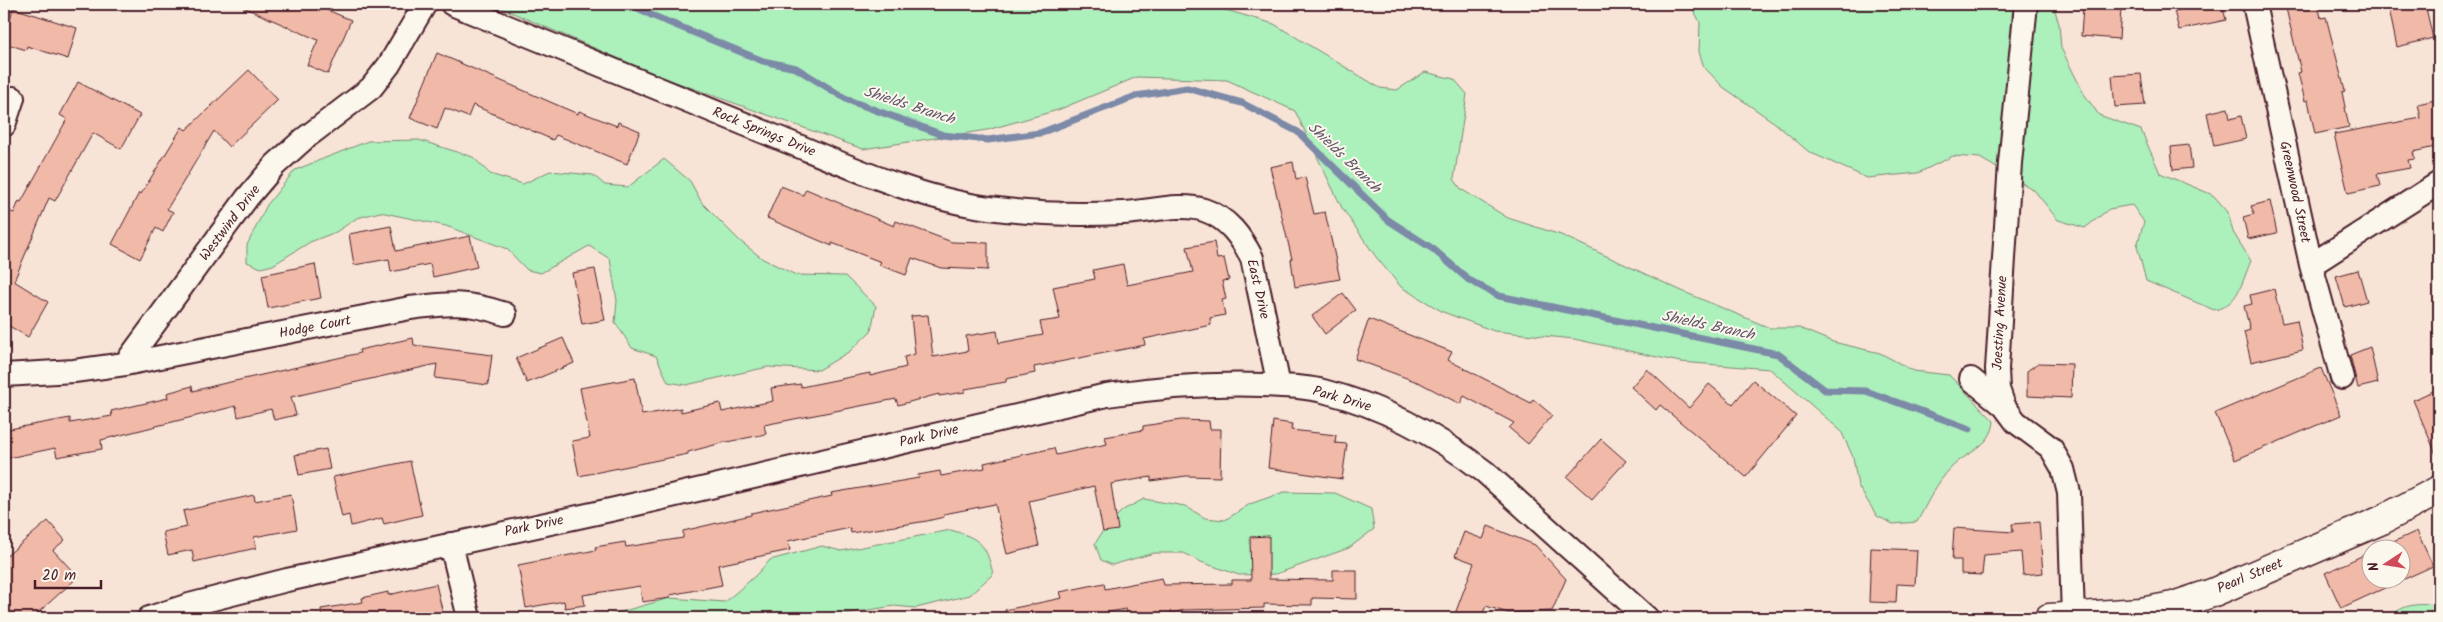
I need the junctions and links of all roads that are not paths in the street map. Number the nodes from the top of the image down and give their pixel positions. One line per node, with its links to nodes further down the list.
1 (426, 4): 11 (street, Westwind Drive)
2 (452, 4): 8 (street, Rock Springs Drive)
3 (2026, 4): 16 (street, Joesting Avenue)
4 (2254, 4): 9 (street, Greenwood Street)
5 (13, 98): 6 (street)
6 (4, 125)
7 (2439, 182): 9 (street)
8 (1087, 214): 15 (street, East Drive)
9 (2312, 265): 13 (street, Greenwood Street)
10 (505, 314): 11 (street, Hodge Court)
11 (125, 364): 12 (street)
12 (4, 375)
13 (2342, 378)
14 (1971, 379): 16 (street)
15 (1279, 386): 18 (street, Park Drive); 22 (street, Park Drive)
16 (2004, 406): 23 (street, Joesting Avenue)
17 (2439, 490): 19 (street, Pearl Street)
18 (451, 544): 20 (street, Park Drive); 21 (street)
19 (2111, 616): 23 (street, Pearl Street)
20 (149, 618)
21 (469, 618)
22 (1647, 618)
23 (2061, 618)

